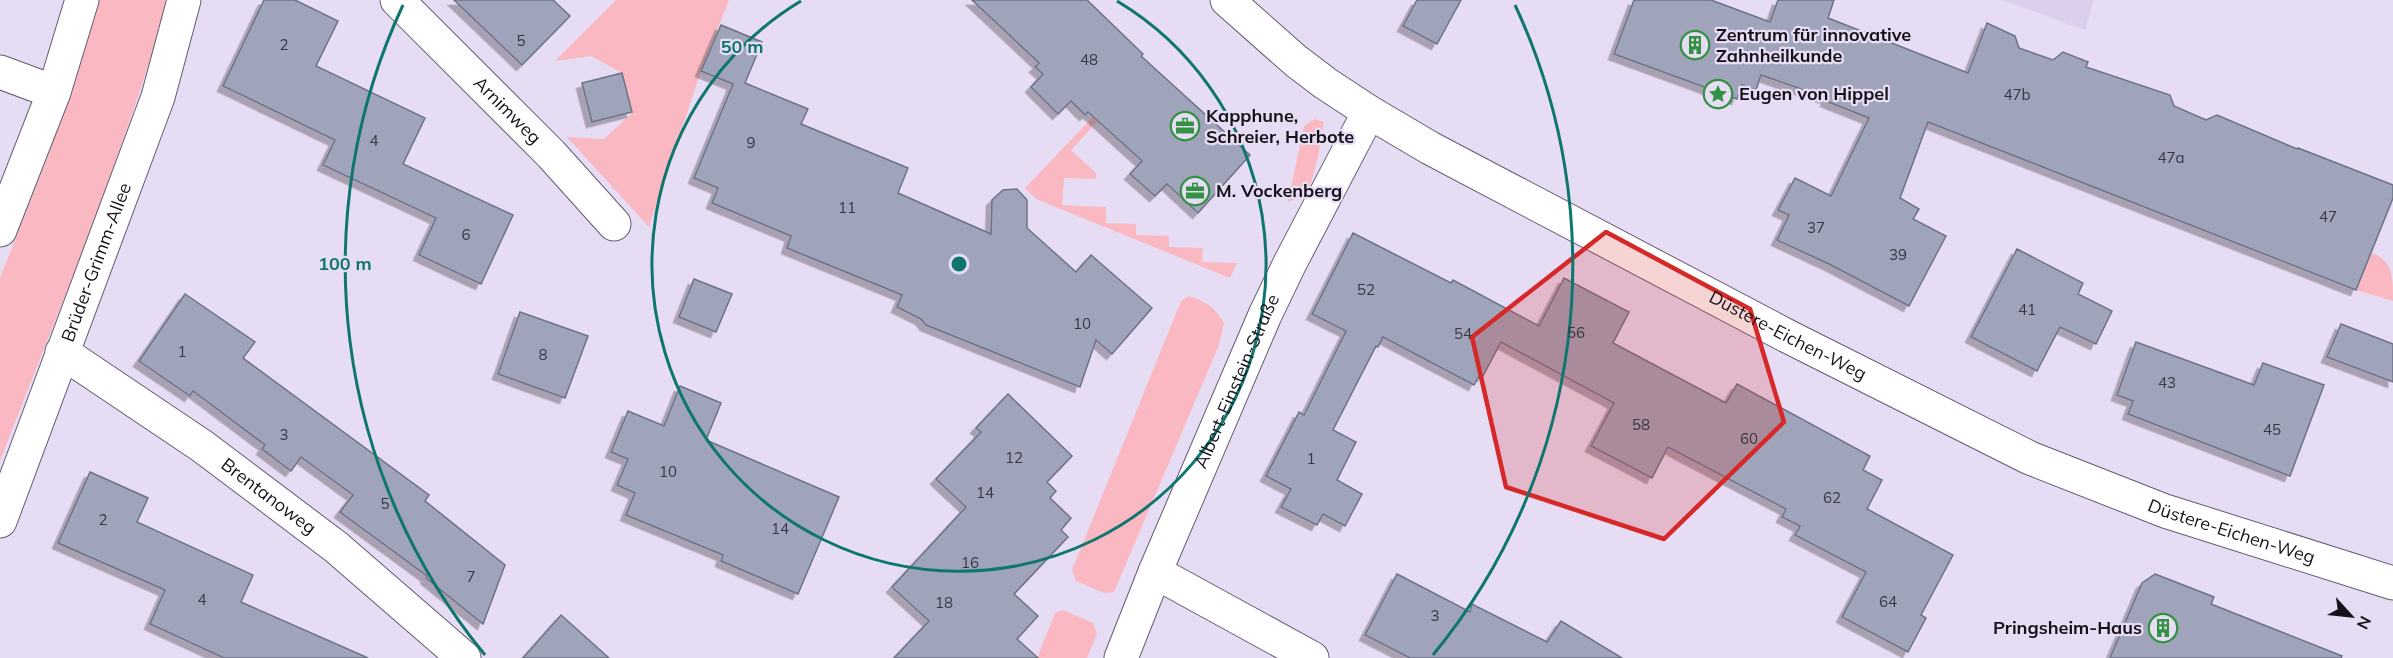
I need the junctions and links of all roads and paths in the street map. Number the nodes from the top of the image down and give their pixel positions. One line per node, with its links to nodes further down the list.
1 (82, 0): 6 (street)
2 (184, 0): 10 (street, Brüder-Grimm-Allee)
3 (397, 0): 8 (street, Arnimweg)
4 (1227, 0): 7 (street, Düstere-Eichen-Weg)
5 (0, 72): 6 (street)
6 (54, 92): 9 (street)
7 (1369, 112): 12 (street, Albert-Einstein-Straße); 13 (street, Düstere-Eichen-Weg)
8 (614, 224)
9 (0, 230)
10 (62, 352): 11 (street, Brüder-Grimm-Allee); 14 (street, Brentanoweg)
11 (0, 521)
12 (1155, 572): 15 (street, Albert-Einstein-Straße); 16 (street)
13 (2393, 584)
14 (464, 658)
15 (1121, 658)
16 (1312, 658)

